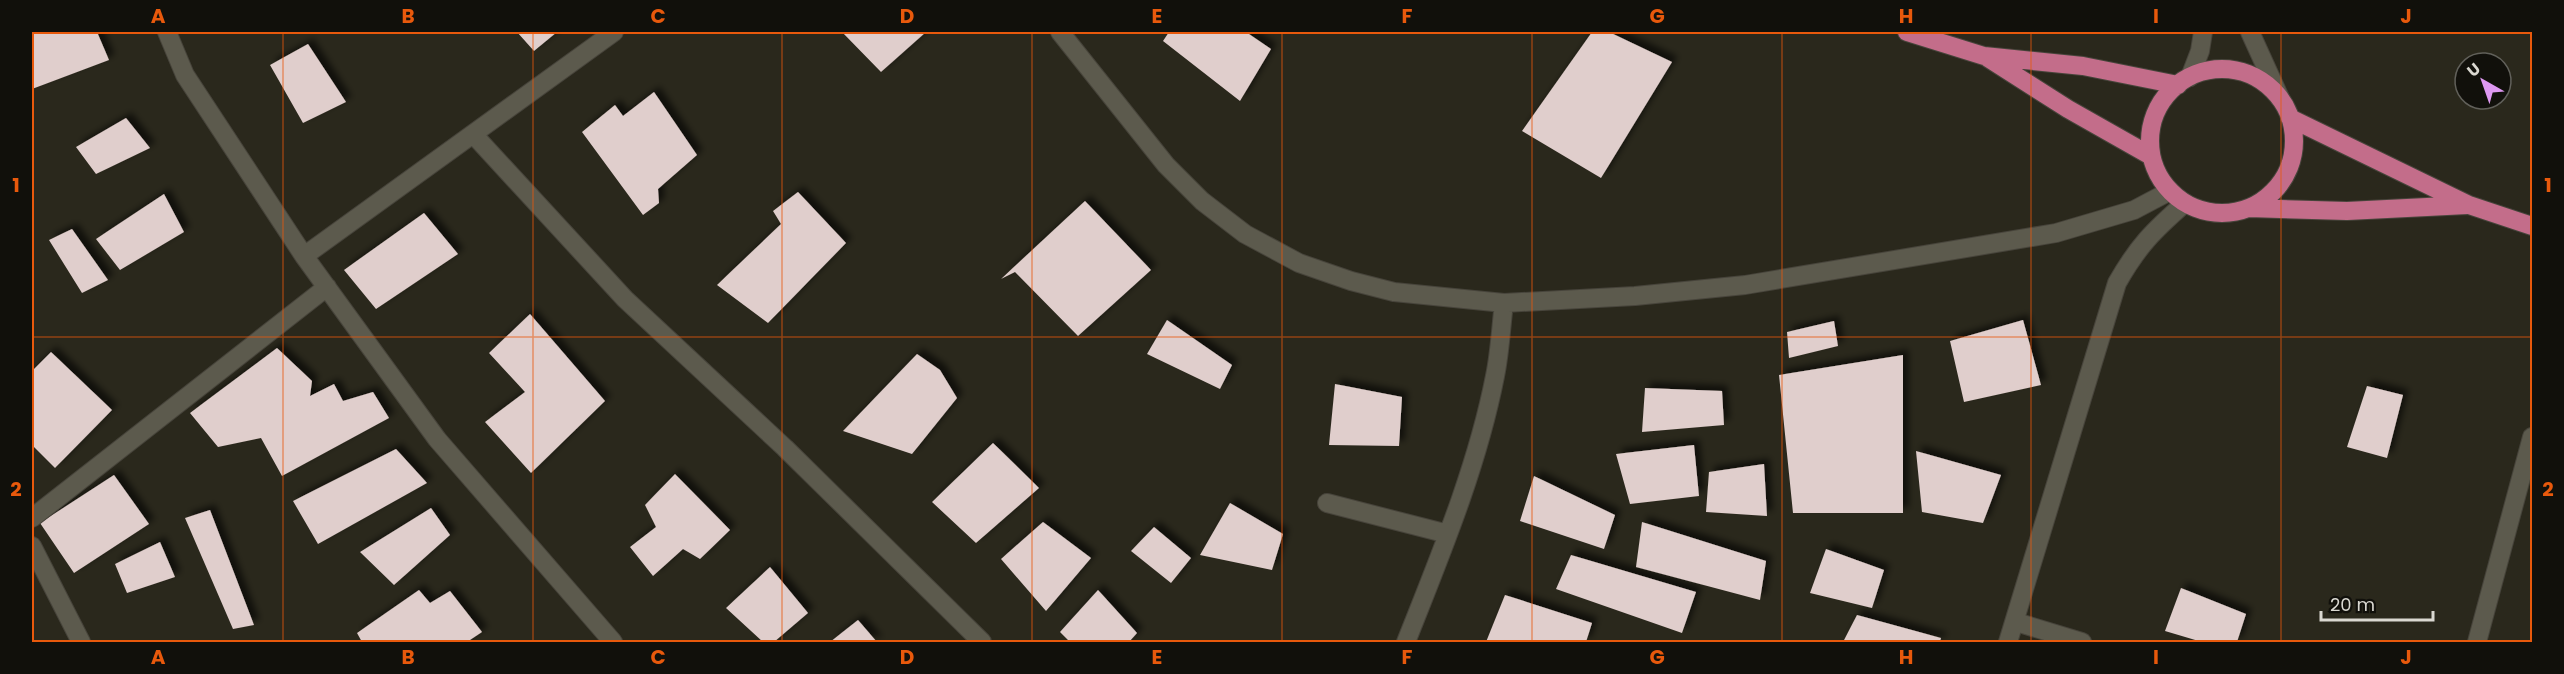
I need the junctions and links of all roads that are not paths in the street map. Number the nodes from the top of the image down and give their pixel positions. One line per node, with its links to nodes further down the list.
1 (167, 32): 18 (street)
2 (614, 32): 11 (street)
3 (1060, 32): 20 (street)
4 (1907, 32): 7 (highway)
5 (2203, 32): 8 (street)
6 (2250, 32): 9 (street)
7 (1984, 56): 8 (highway); 12 (highway)
8 (2184, 81): 9 (highway); 12 (highway)
9 (2280, 98): 10 (highway)
10 (2290, 118): 15 (highway); 16 (highway)
11 (473, 134): 18 (street); 29 (street)
12 (2151, 156): 13 (highway)
13 (2170, 191): 14 (highway); 20 (street)
14 (2185, 203): 16 (highway); 26 (street)
15 (2469, 205): 16 (highway); 17 (highway)
16 (2249, 208)
17 (2532, 226)
18 (304, 256): 19 (street)
19 (327, 287): 23 (street); 28 (street)
20 (1504, 303): 24 (street)
21 (2532, 436): 33 (street)
22 (1327, 503): 24 (street)
23 (32, 518)
24 (1449, 534): 30 (street)
25 (32, 546): 27 (street)
26 (2016, 622): 31 (street); 32 (street)
27 (81, 642)
28 (613, 642)
29 (982, 642)
30 (1406, 642)
31 (2008, 642)
32 (2082, 642)
33 (2476, 642)

